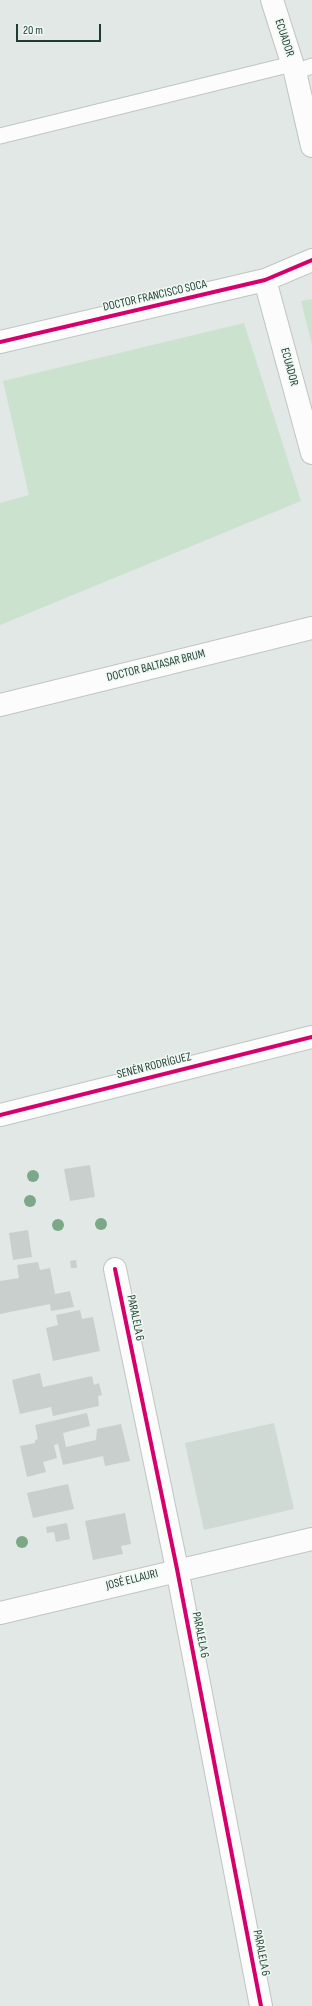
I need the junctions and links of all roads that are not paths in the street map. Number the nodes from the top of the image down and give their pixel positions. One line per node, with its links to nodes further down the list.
1 (272, 0): 2 (street, ECUADOR)
2 (300, 68): 3 (lane); 4 (street, ECUADOR)
3 (0, 136)
4 (312, 146)
5 (312, 260): 6 (street, DOCTOR FRANCISCO SOCA)
6 (265, 280): 7 (street, DOCTOR FRANCISCO SOCA); 8 (street, ECUADOR)
7 (0, 342)
8 (312, 453)
9 (312, 628): 10 (street, DOCTOR BALTASAR BRUM)
10 (0, 705)
11 (312, 1037): 12 (street, SENÉN RODRÍGUEZ)
12 (0, 1115)
13 (115, 1269): 15 (street, PARALELA 6)
14 (312, 1539): 15 (street, JOSÉ ELLAURI)
15 (178, 1569): 16 (street, JOSÉ ELLAURI); 17 (street, PARALELA 6)
16 (0, 1613)
17 (261, 2006)

